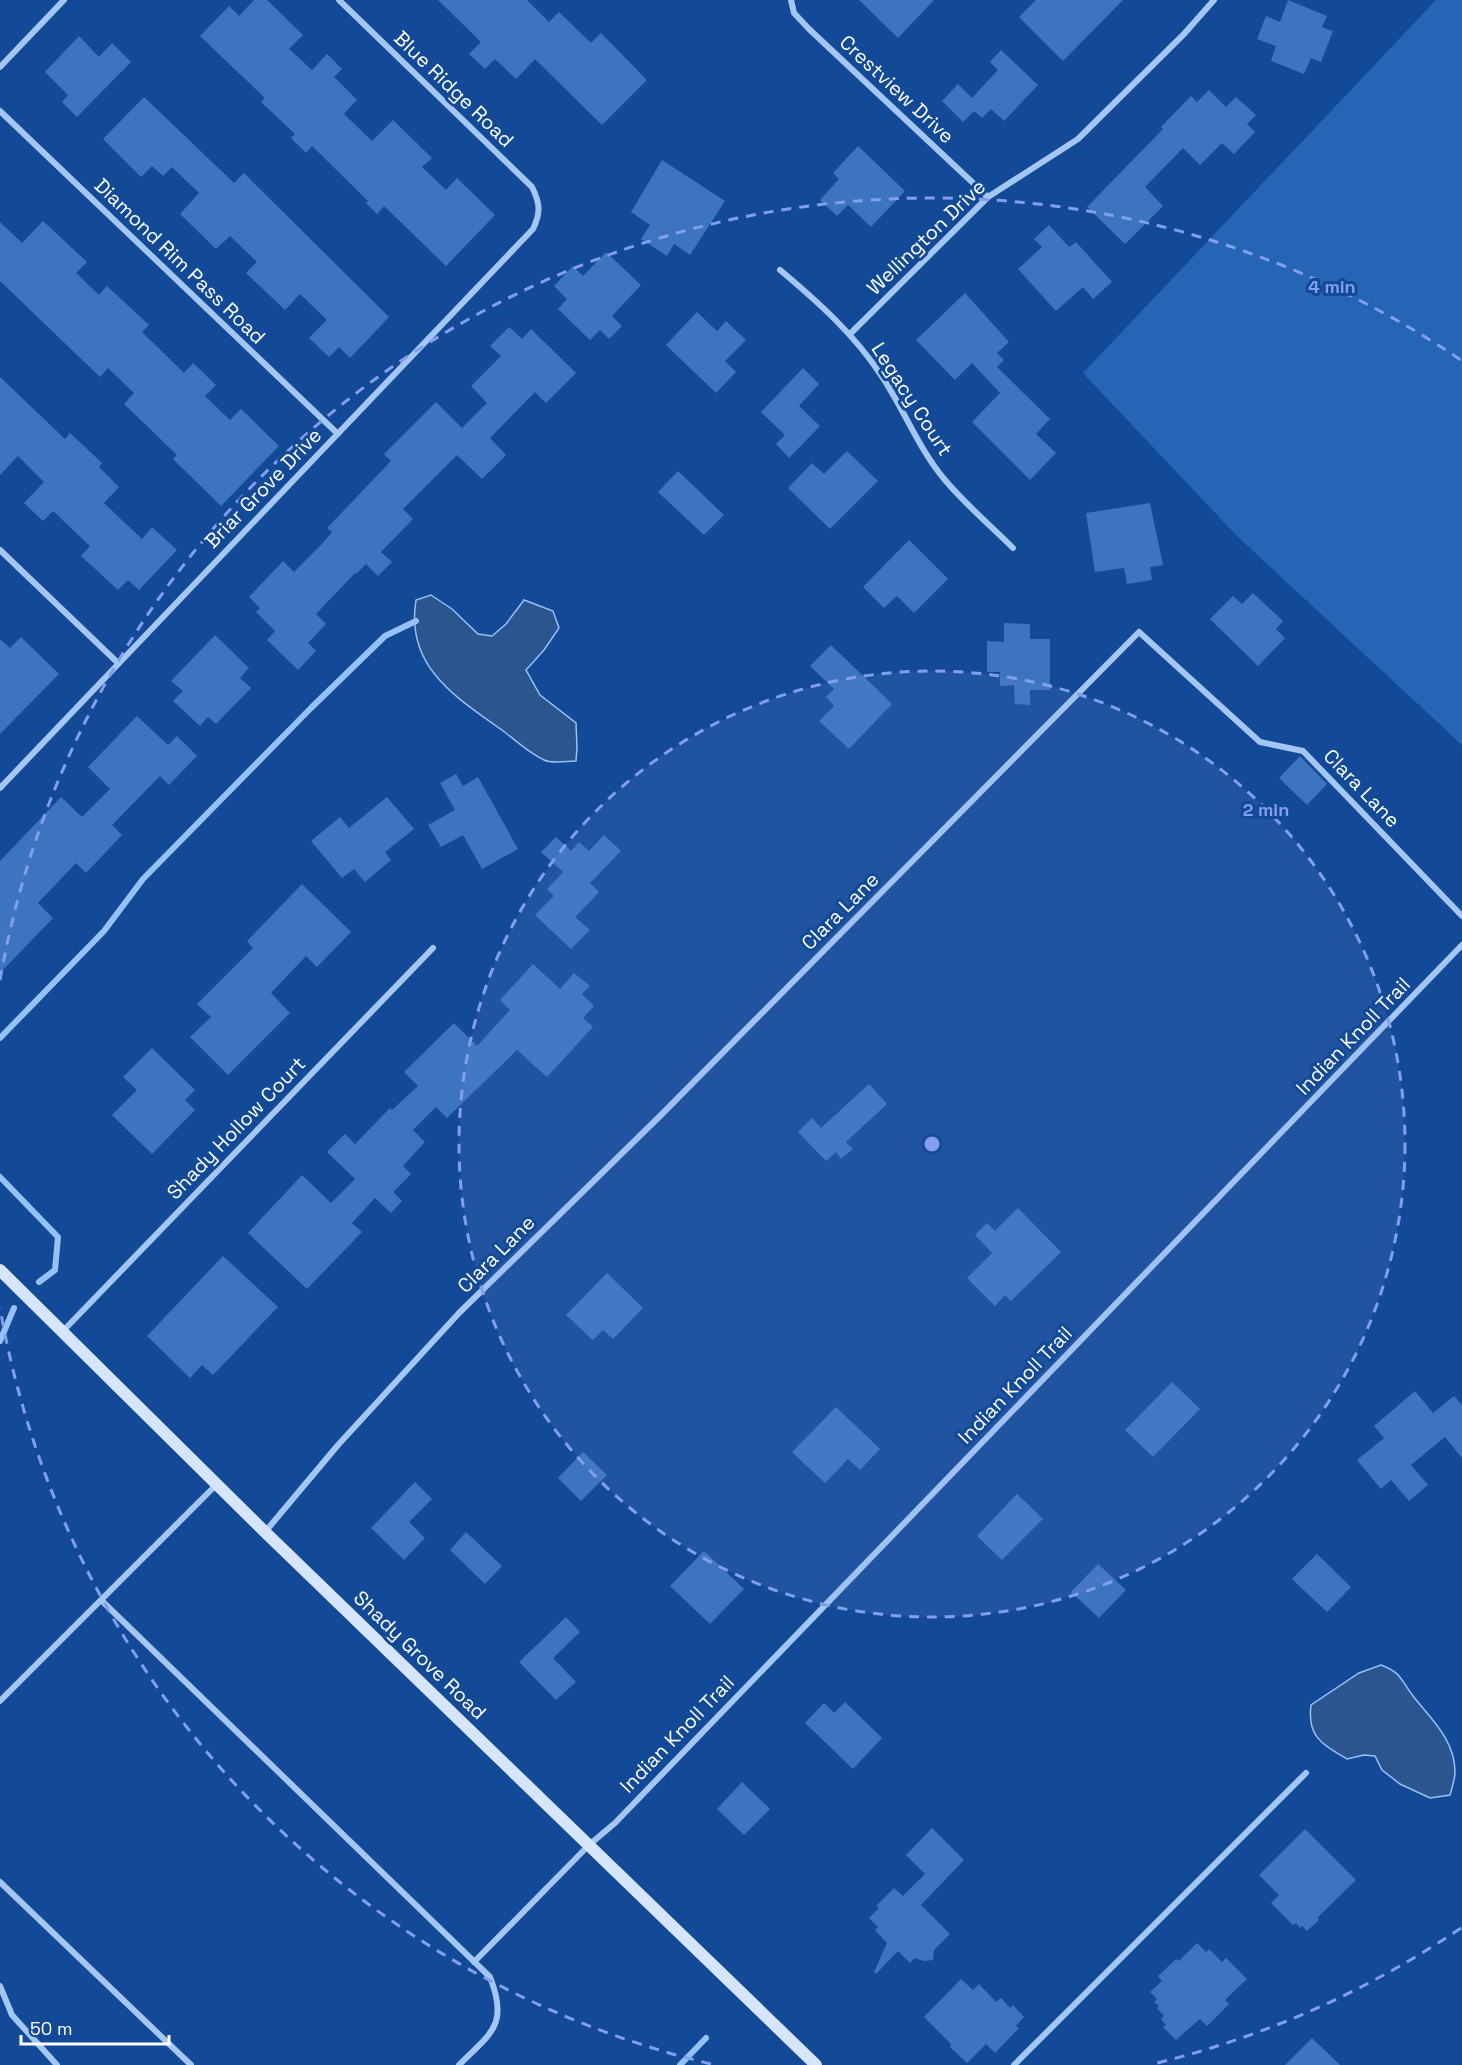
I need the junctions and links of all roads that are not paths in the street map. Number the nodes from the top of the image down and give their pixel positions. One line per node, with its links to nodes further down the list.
1 (64, 0): 5 (street)
2 (339, 0): 8 (street, Blue Ridge Road)
3 (791, 0): 7 (street, Crestview Drive)
4 (1214, 0): 7 (street, Wellington Drive)
5 (0, 67)
6 (0, 111): 11 (street, Diamond Rim Pass Road)
7 (988, 197): 10 (street, Wellington Drive)
8 (540, 207): 11 (street, Briar Grove Drive)
9 (780, 270): 10 (street, Legacy Court)
10 (850, 334): 12 (street, Legacy Court)
11 (338, 435): 14 (street, Briar Grove Drive)
12 (1013, 548)
13 (0, 550): 14 (street)
14 (118, 663): 15 (street, Briar Grove Drive)
15 (0, 788)
16 (1462, 916): 22 (street, Clara Lane)
17 (1462, 945): 26 (street, Indian Knoll Trail)
18 (433, 948): 20 (street, Shady Hollow Court)
19 (0, 1270): 20 (street, Shady Grove Road)
20 (63, 1331): 21 (street, Shady Grove Road)
21 (217, 1484): 22 (street, Shady Grove Road); 23 (street)
22 (266, 1532): 26 (street, Shady Grove Road)
23 (101, 1600): 24 (street); 28 (street)
24 (0, 1701)
25 (1306, 1773): 34 (street)
26 (589, 1845): 28 (street, Indian Knoll Trail); 33 (street, Shady Grove Road)
27 (0, 1882): 31 (street)
28 (474, 1962): 32 (street)
29 (0, 1986): 30 (street)
30 (57, 2065)
31 (191, 2065)
32 (459, 2065)
33 (816, 2065)
34 (1014, 2065)

